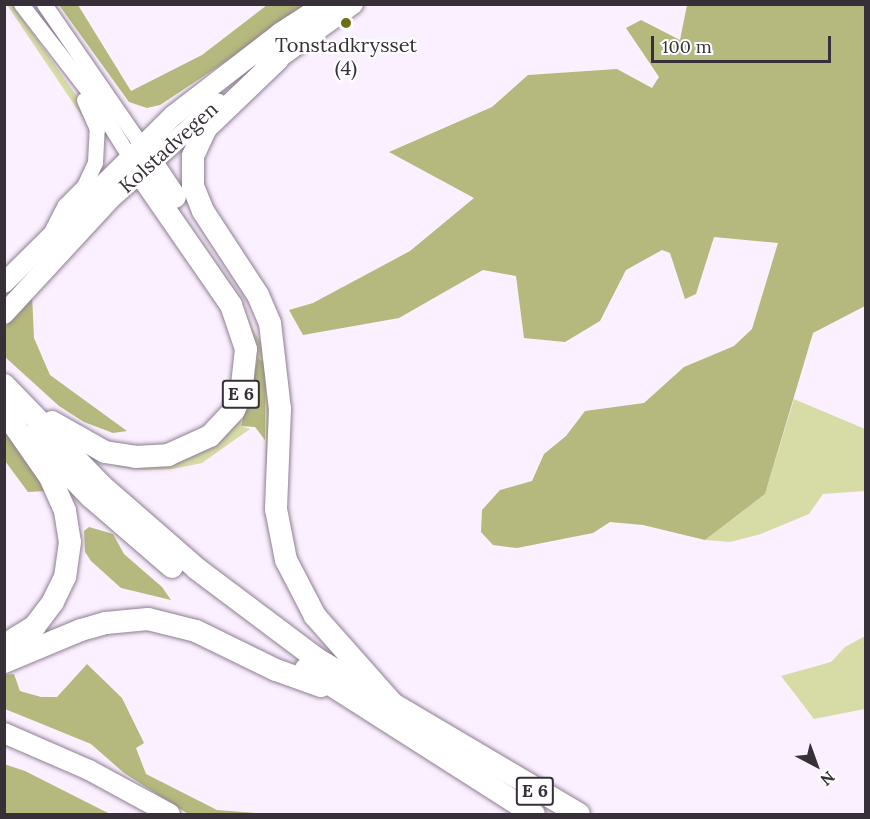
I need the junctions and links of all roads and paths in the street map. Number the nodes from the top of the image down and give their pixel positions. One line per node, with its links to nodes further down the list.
1 (21, 4): 6 (street)
2 (44, 4): 7 (street)
3 (325, 4): 7 (main road, Kolstadvegen)
4 (353, 4): 5 (main road, Kolstadvegen)
5 (278, 59): 7 (main road, Kolstadvegen); 11 (highway, E 6)
6 (75, 77): 7 (street); 8 (street)
7 (140, 159): 8 (main road, Kolstadvegen); 10 (main road, Kolstadvegen); 11 (highway, E 6); 13 (highway, E 6)
8 (47, 237): 9 (main road, Kolstadvegen)
9 (4, 283)
10 (4, 314)
11 (272, 343): 17 (highway, E 6)
12 (4, 385): 13 (highway, E 6)
13 (11, 408): 14 (highway, E 6); 16 (highway, E 6); 17 (highway, E 6)
14 (4, 645)
15 (4, 662): 16 (highway, E 6)
16 (340, 691): 20 (highway, E 6)
17 (391, 702): 21 (highway, E 6)
18 (4, 733): 19 (main road)
19 (170, 814)
20 (534, 814)
21 (579, 814)

